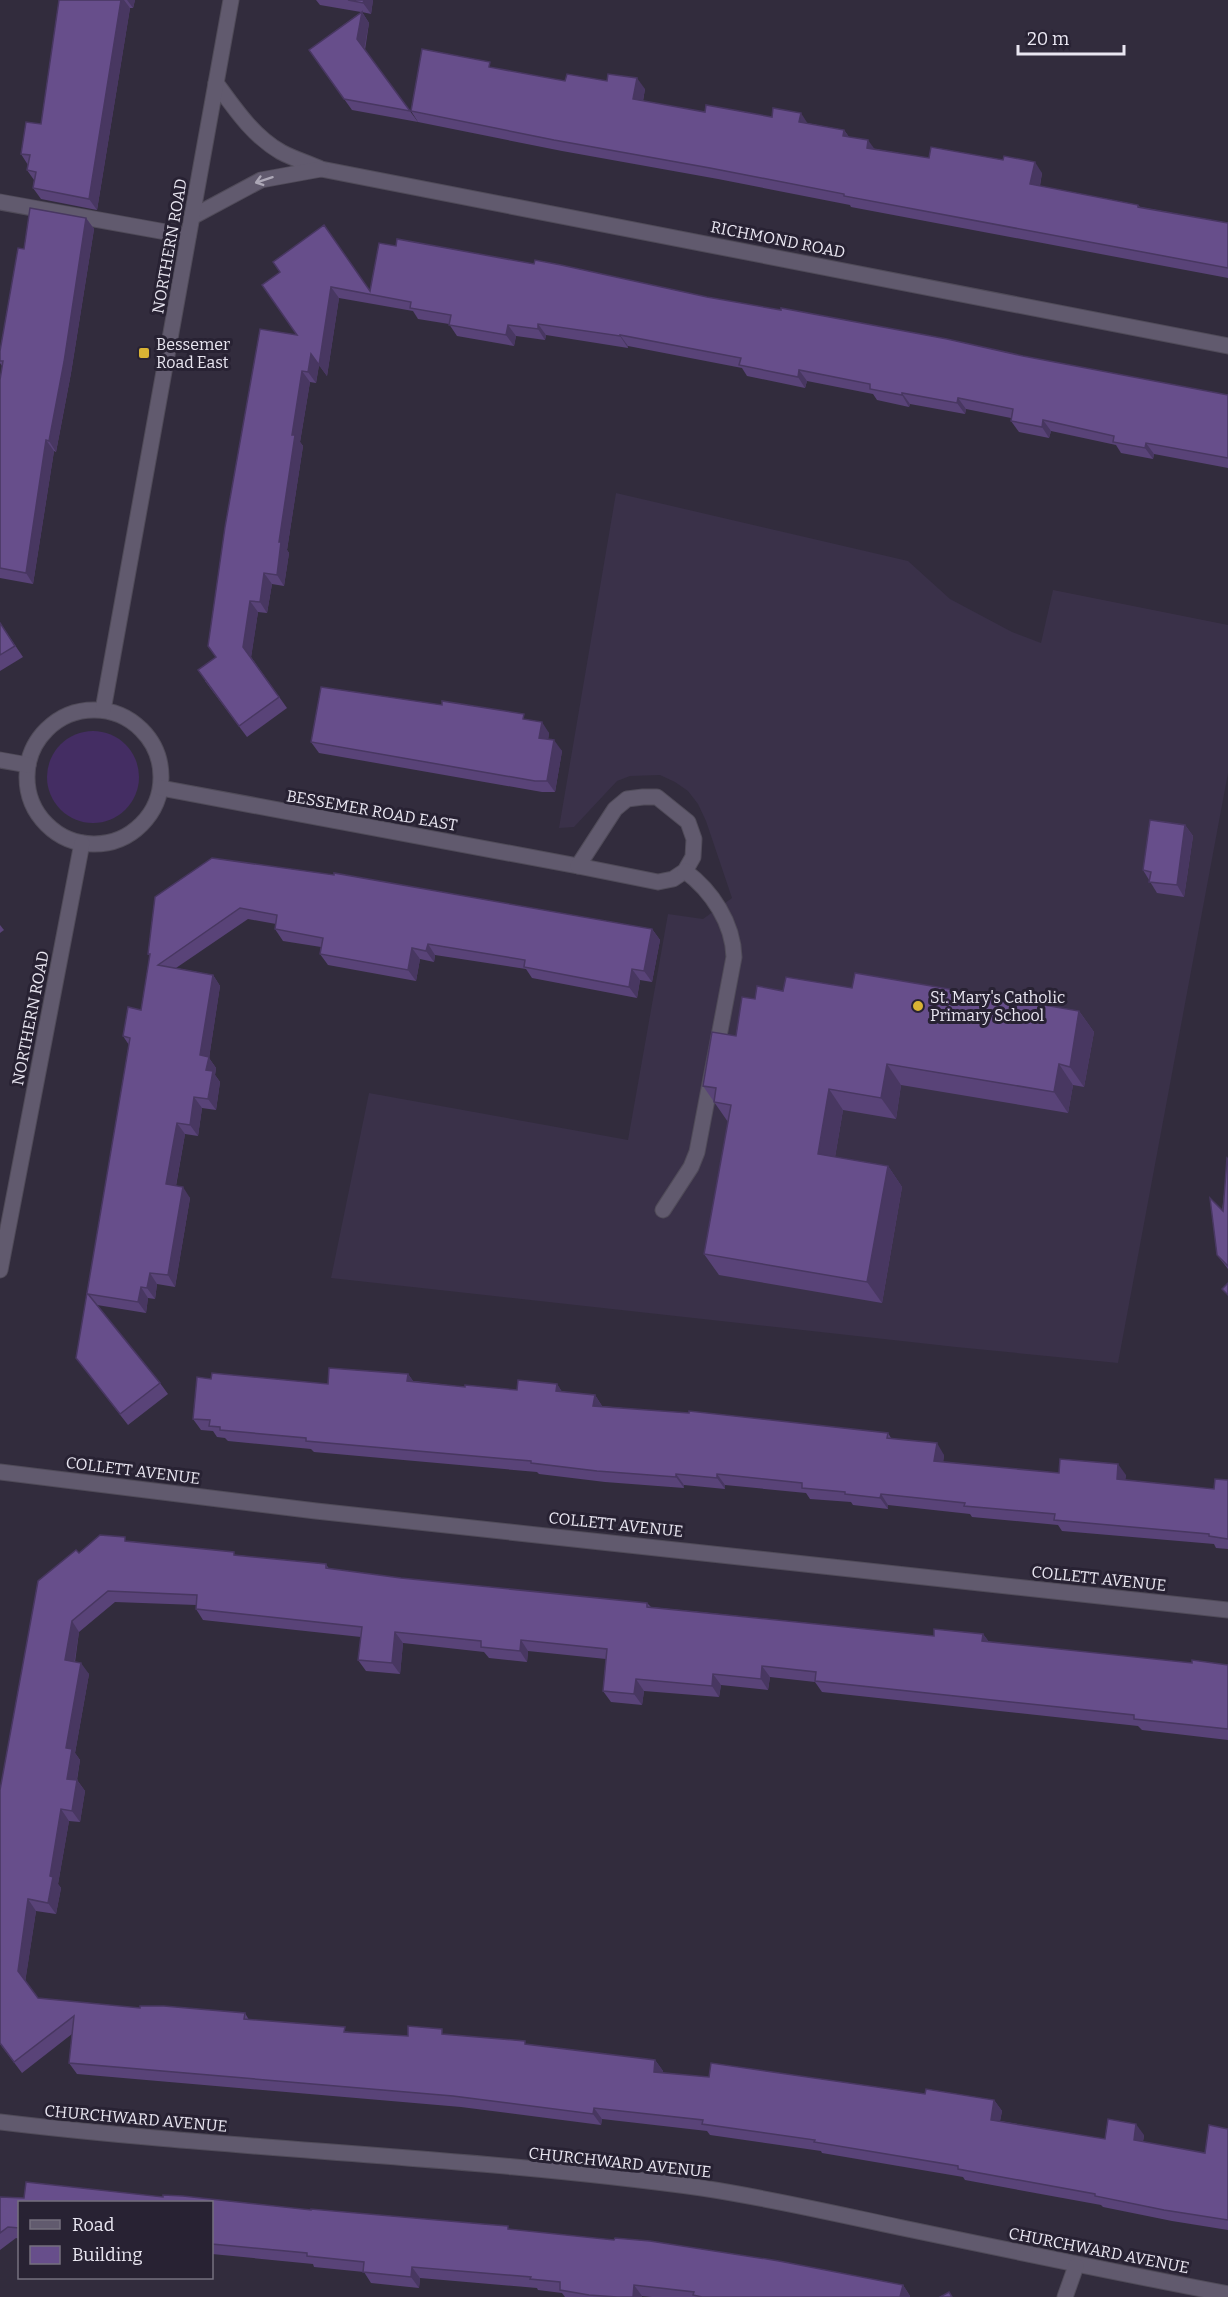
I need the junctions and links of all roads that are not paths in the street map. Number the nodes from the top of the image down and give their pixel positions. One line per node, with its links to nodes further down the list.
1 (231, 0): 2 (street, NORTHERN ROAD)
2 (216, 83): 3 (street, RICHMOND ROAD); 5 (street, NORTHERN ROAD)
3 (321, 169): 5 (street, RICHMOND ROAD, one-way to 5); 7 (street, RICHMOND ROAD)
4 (0, 202): 6 (street)
5 (192, 217): 6 (street, NORTHERN ROAD)
6 (189, 237): 8 (street, NORTHERN ROAD)
7 (1228, 346)
8 (103, 710): 10 (street); 11 (street)
9 (0, 760): 10 (street)
10 (28, 765): 12 (street)
11 (161, 788): 12 (street); 13 (street, BESSEMER ROAD EAST)
12 (82, 843): 16 (street, NORTHERN ROAD)
13 (578, 866): 14 (street, BESSEMER ROAD EAST); 14 (street)
14 (685, 871): 15 (street)
15 (663, 1210)
16 (2, 1245): 17 (street, NORTHERN ROAD)
17 (0, 1270)
18 (0, 1472): 19 (street, COLLETT AVENUE)
19 (1228, 1610)
20 (0, 2122): 21 (street, CHURCHWARD AVENUE)
21 (1076, 2265): 22 (street, CHURCHWARD AVENUE); 23 (street)
22 (1228, 2294)
23 (1065, 2297)

